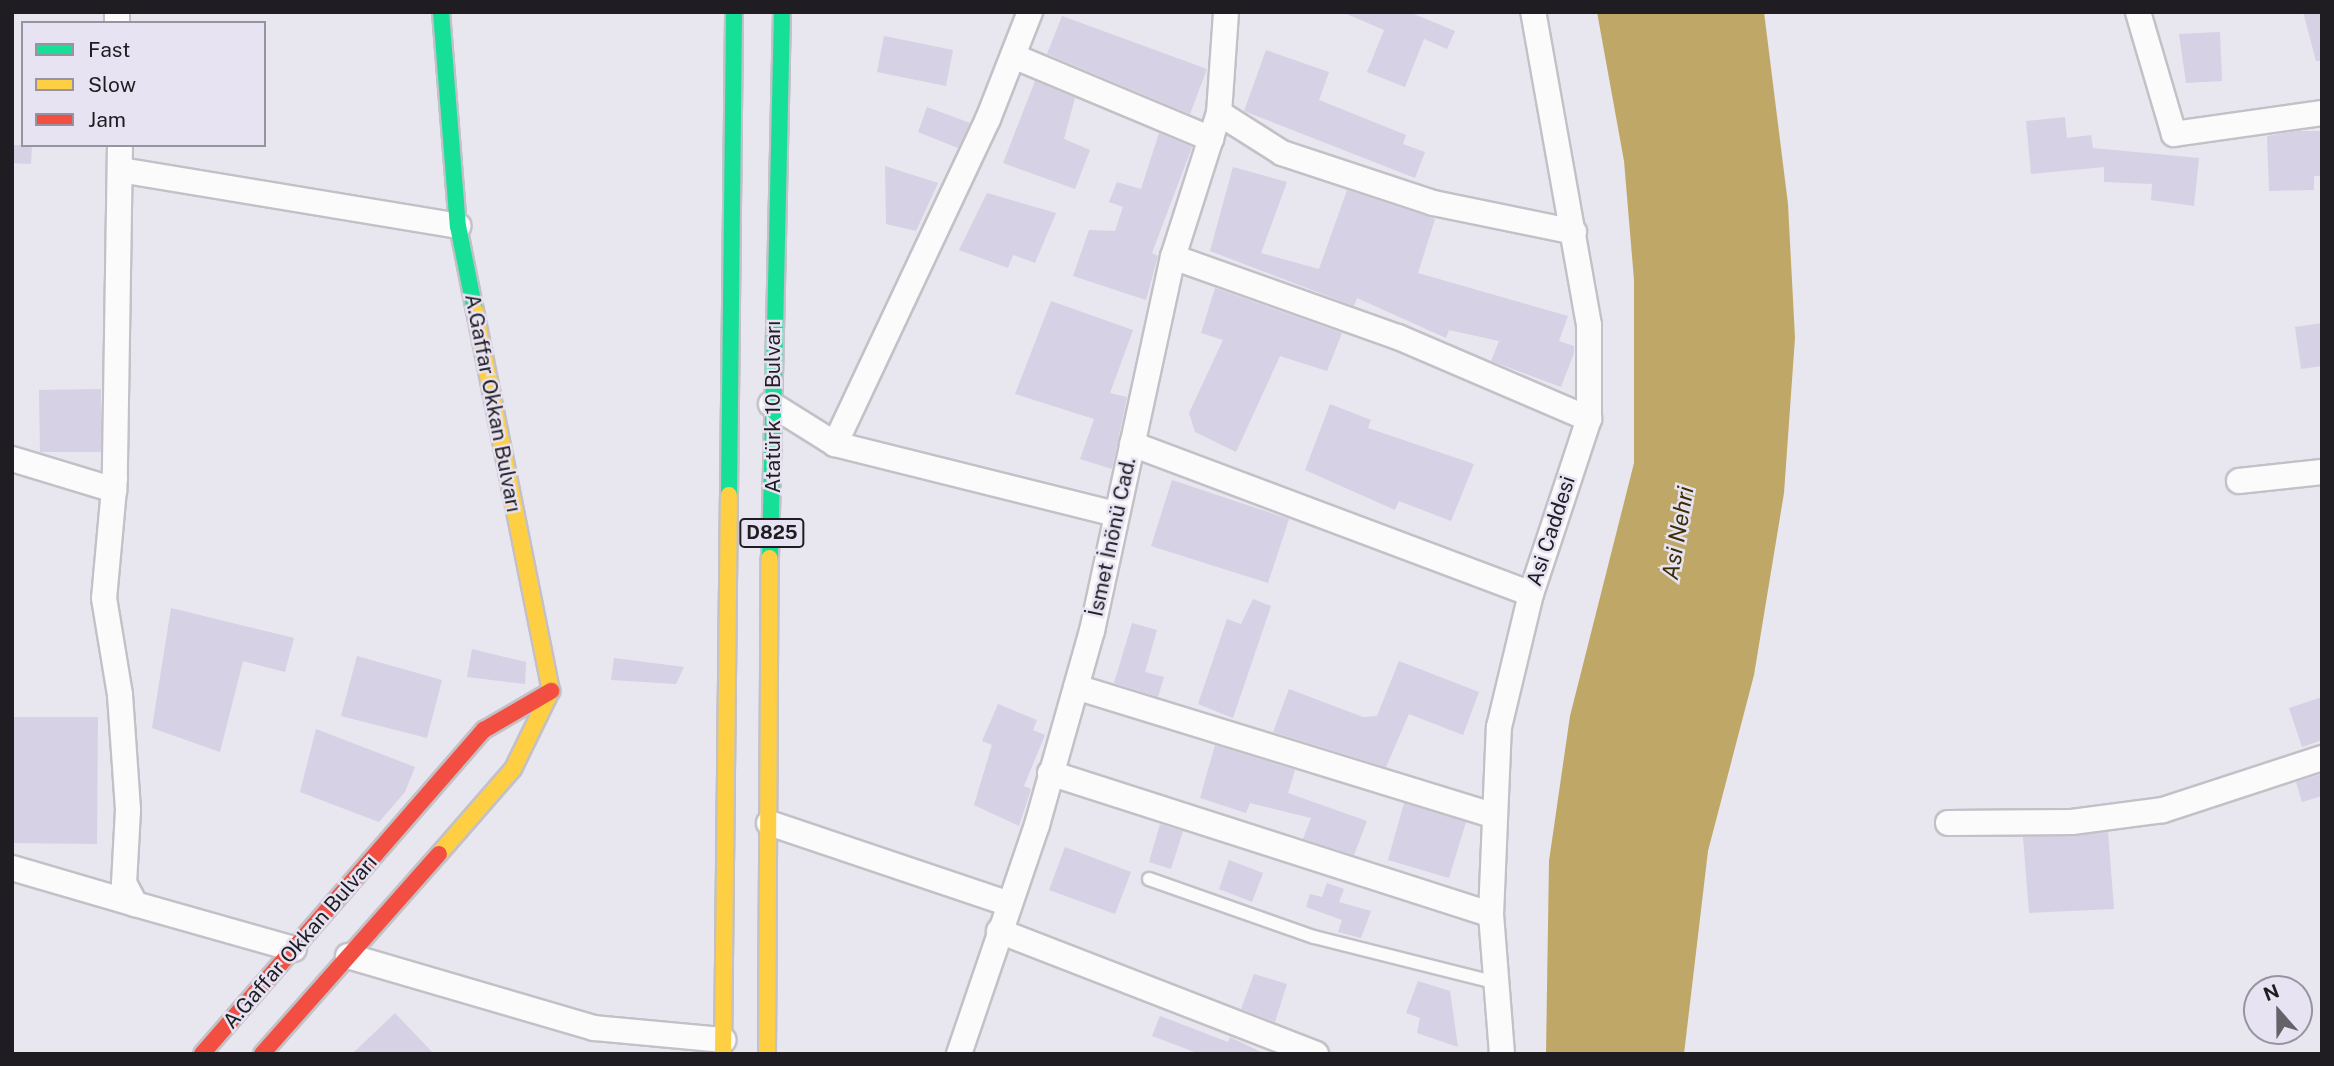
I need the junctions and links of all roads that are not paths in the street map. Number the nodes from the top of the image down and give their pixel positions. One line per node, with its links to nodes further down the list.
1 (431, 12): 10 (main road)
2 (441, 12): 10 (main road)
3 (734, 12): 44 (main road, Atatürk 10 Bulvarı / D825)
4 (782, 12): 18 (main road, Atatürk 10 Bulvarı / D825)
5 (1030, 12): 9 (street)
6 (1226, 12): 11 (street, İsmet İnönü Cad.)
7 (1532, 12): 16 (street, Asi Caddesi)
8 (2137, 12): 12 (street)
9 (1013, 56): 13 (street); 20 (street)
10 (449, 113): 15 (main road, A.Gaffar Okkan Bulvarı)
11 (1219, 113): 13 (street, İsmet İnönü Cad.); 16 (street)
12 (2322, 113)
13 (1210, 139): 17 (street, İsmet İnönü Cad.)
14 (121, 158): 15 (street); 25 (street)
15 (458, 226): 29 (main road, A.Gaffar Okkan Bulvarı)
16 (1574, 232): 19 (street, Asi Caddesi)
17 (1173, 257): 19 (street); 21 (street, İsmet İnönü Cad.)
18 (771, 404): 20 (street); 34 (main road, Atatürk 10 Bulvarı / D825)
19 (1589, 419): 27 (street, Asi Caddesi)
20 (835, 444): 26 (street)
21 (1132, 444): 26 (street, İsmet İnönü Cad.); 27 (street)
22 (12, 460): 25 (street)
23 (2322, 472): 24 (street)
24 (2239, 481)
25 (114, 490): 37 (street)
26 (1116, 514): 28 (street, İsmet İnönü Cad.)
27 (1531, 594): 32 (street, Asi Caddesi)
28 (1076, 687): 31 (street, İsmet İnönü Cad.); 32 (street)
29 (551, 691): 41 (main road, A.Gaffar Okkan Bulvarı); 42 (main road)
30 (2322, 758): 33 (street)
31 (1050, 773): 38 (street, İsmet İnönü Cad.); 39 (street)
32 (1493, 815): 39 (street, Asi Caddesi)
33 (1948, 822)
34 (769, 823): 38 (street); 47 (main road, Atatürk 10 Bulvarı / D825)
35 (12, 868): 37 (street)
36 (1149, 879): 43 (lane)
37 (135, 904): 41 (street)
38 (1009, 904): 40 (street, İsmet İnönü Cad.)
39 (1491, 915): 43 (street, Asi Caddesi)
40 (999, 931): 48 (street, İsmet İnönü Cad.); 49 (street)
41 (293, 949): 45 (main road, A.Gaffar Okkan Bulvarı)
42 (348, 956): 44 (street); 46 (main road)
43 (1493, 982): 50 (street, Asi Caddesi)
44 (723, 1047)
45 (202, 1054)
46 (262, 1054)
47 (767, 1054)
48 (959, 1054)
49 (1317, 1054)
50 (1502, 1054)

